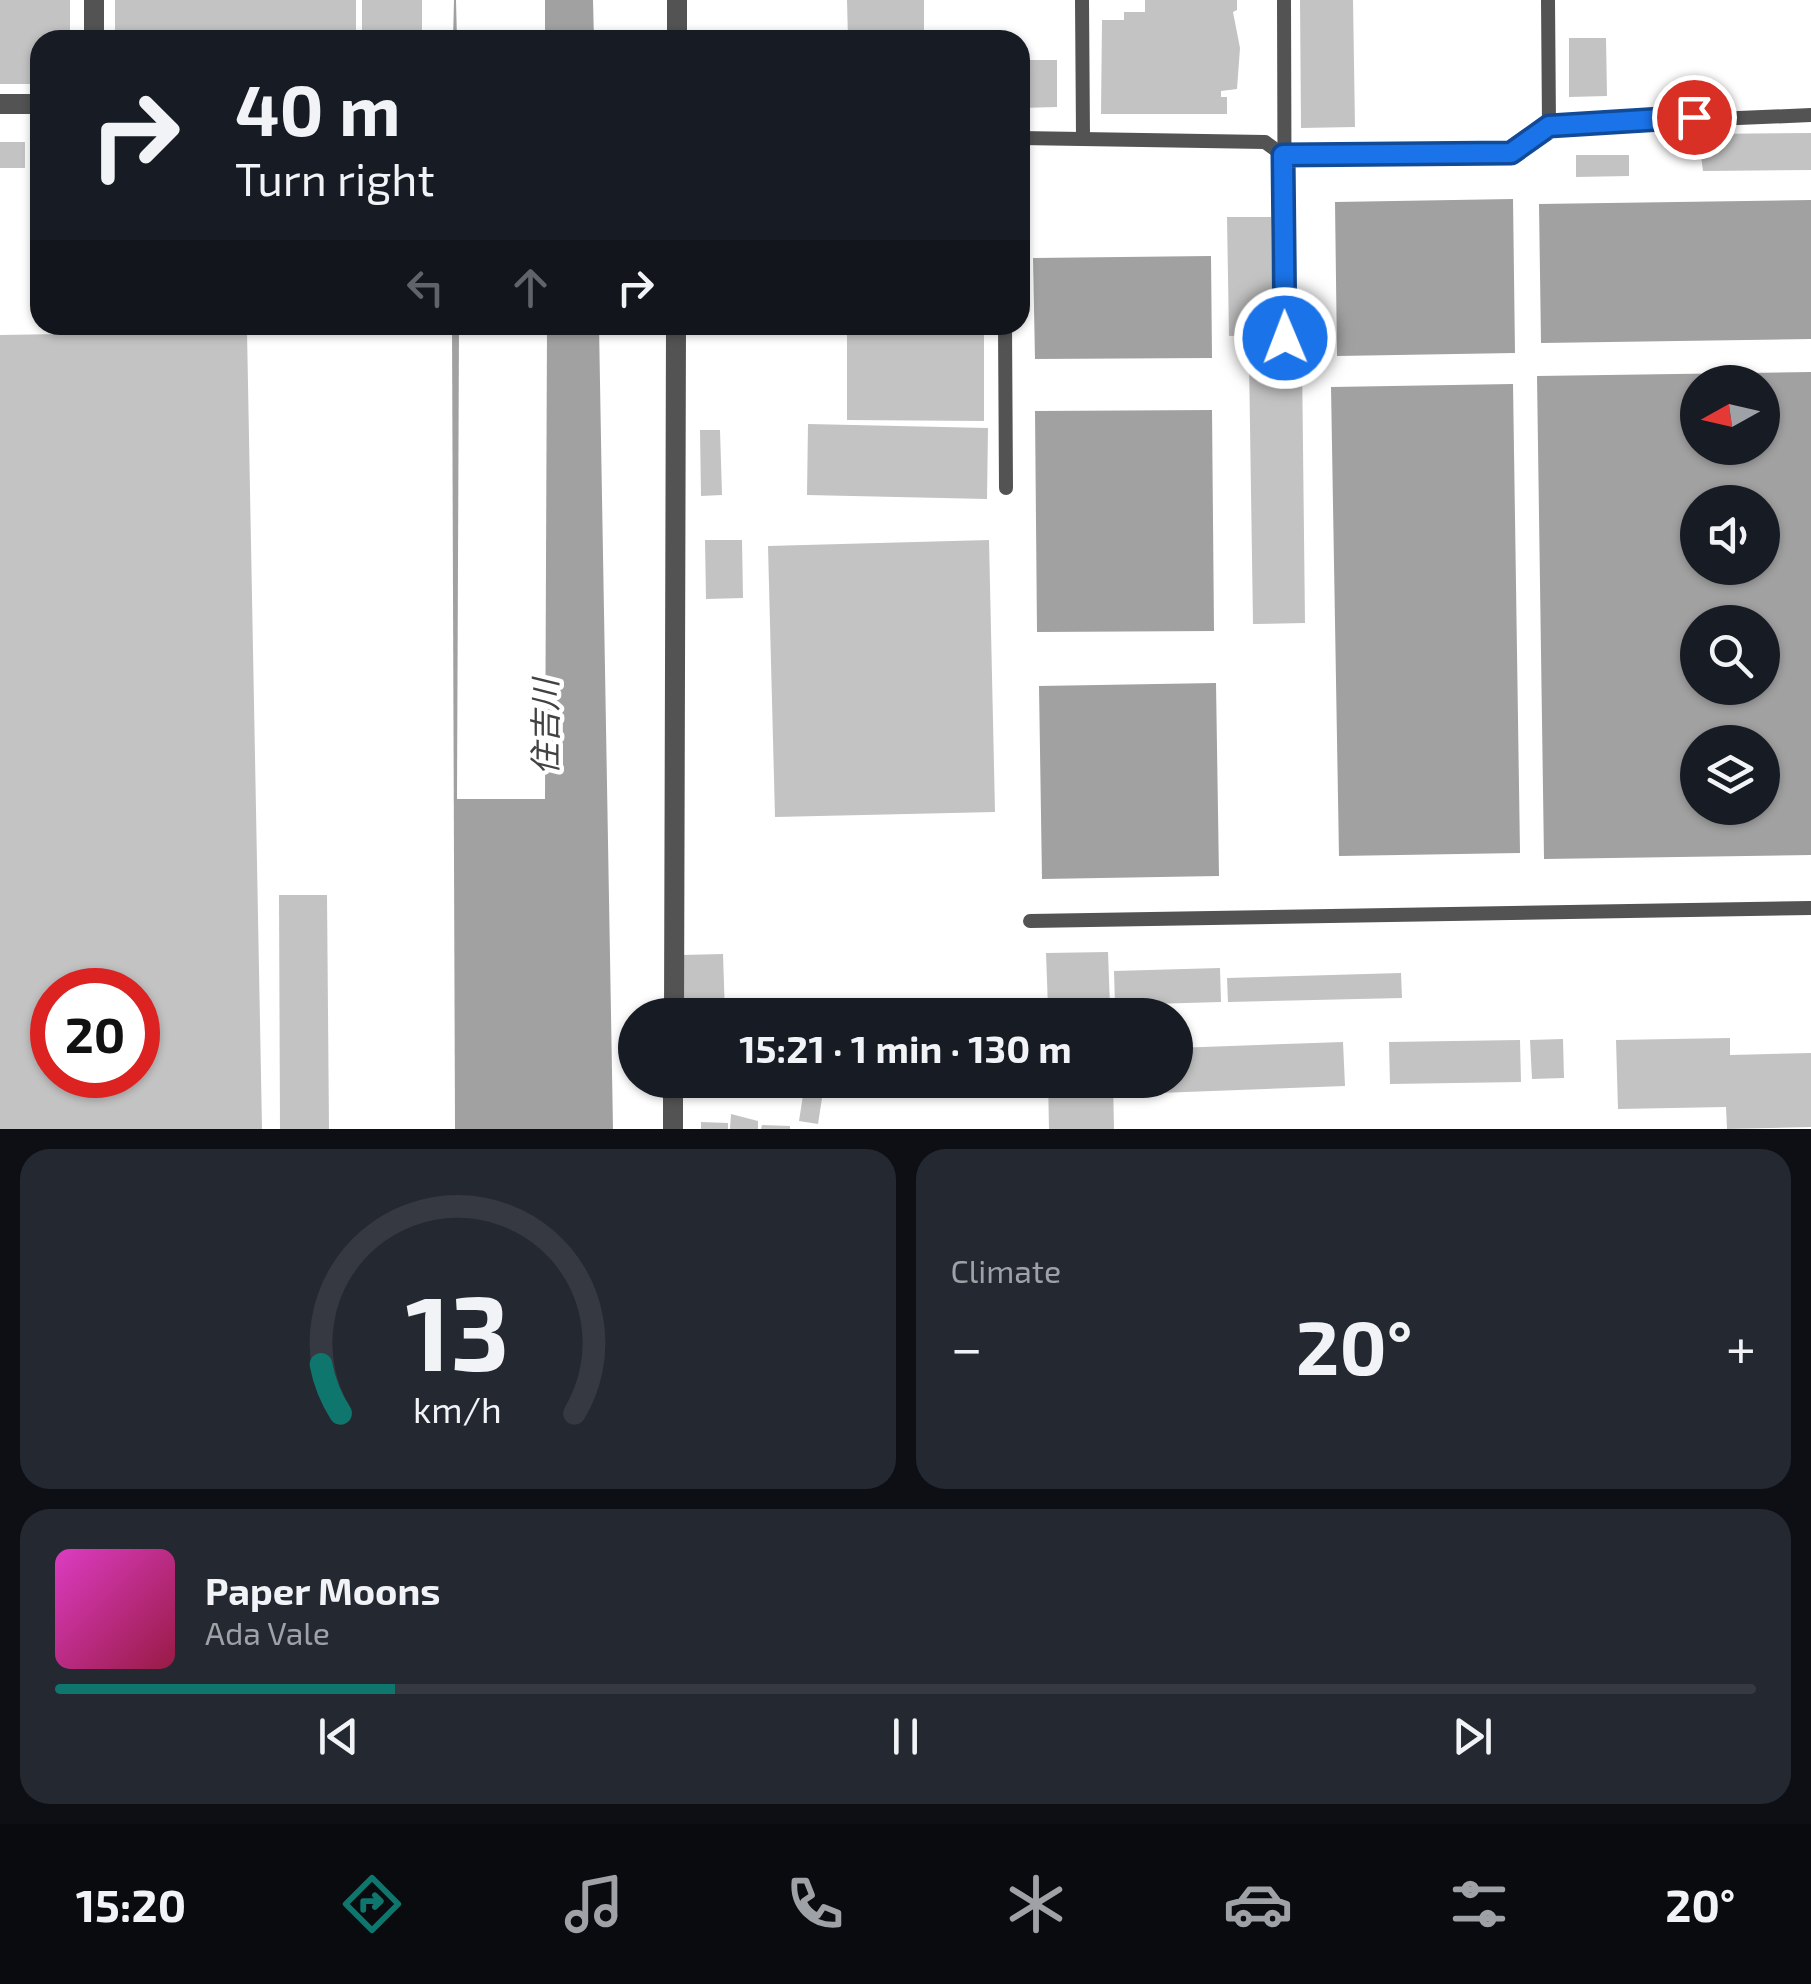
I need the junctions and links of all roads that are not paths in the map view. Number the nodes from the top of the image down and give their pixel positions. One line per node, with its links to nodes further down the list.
1 (94, 0): 6 (street)
2 (677, 0): 7 (street)
3 (1082, 0): 12 (lane)
4 (1284, 0): 14 (lane)
5 (1548, 0): 11 (lane)
6 (94, 30)
7 (677, 30)
8 (0, 104): 9 (street)
9 (30, 104)
10 (1811, 115): 11 (lane)
11 (1549, 126): 14 (lane)
12 (1083, 136): 13 (lane); 14 (lane)
13 (1030, 138)
14 (1283, 155): 17 (lane)
15 (676, 335): 21 (street)
16 (1005, 335): 18 (lane)
17 (1285, 338)
18 (1006, 488)
19 (1811, 908): 20 (lane)
20 (1030, 920)
21 (674, 998)
22 (673, 1098): 23 (street)
23 (673, 1129)

